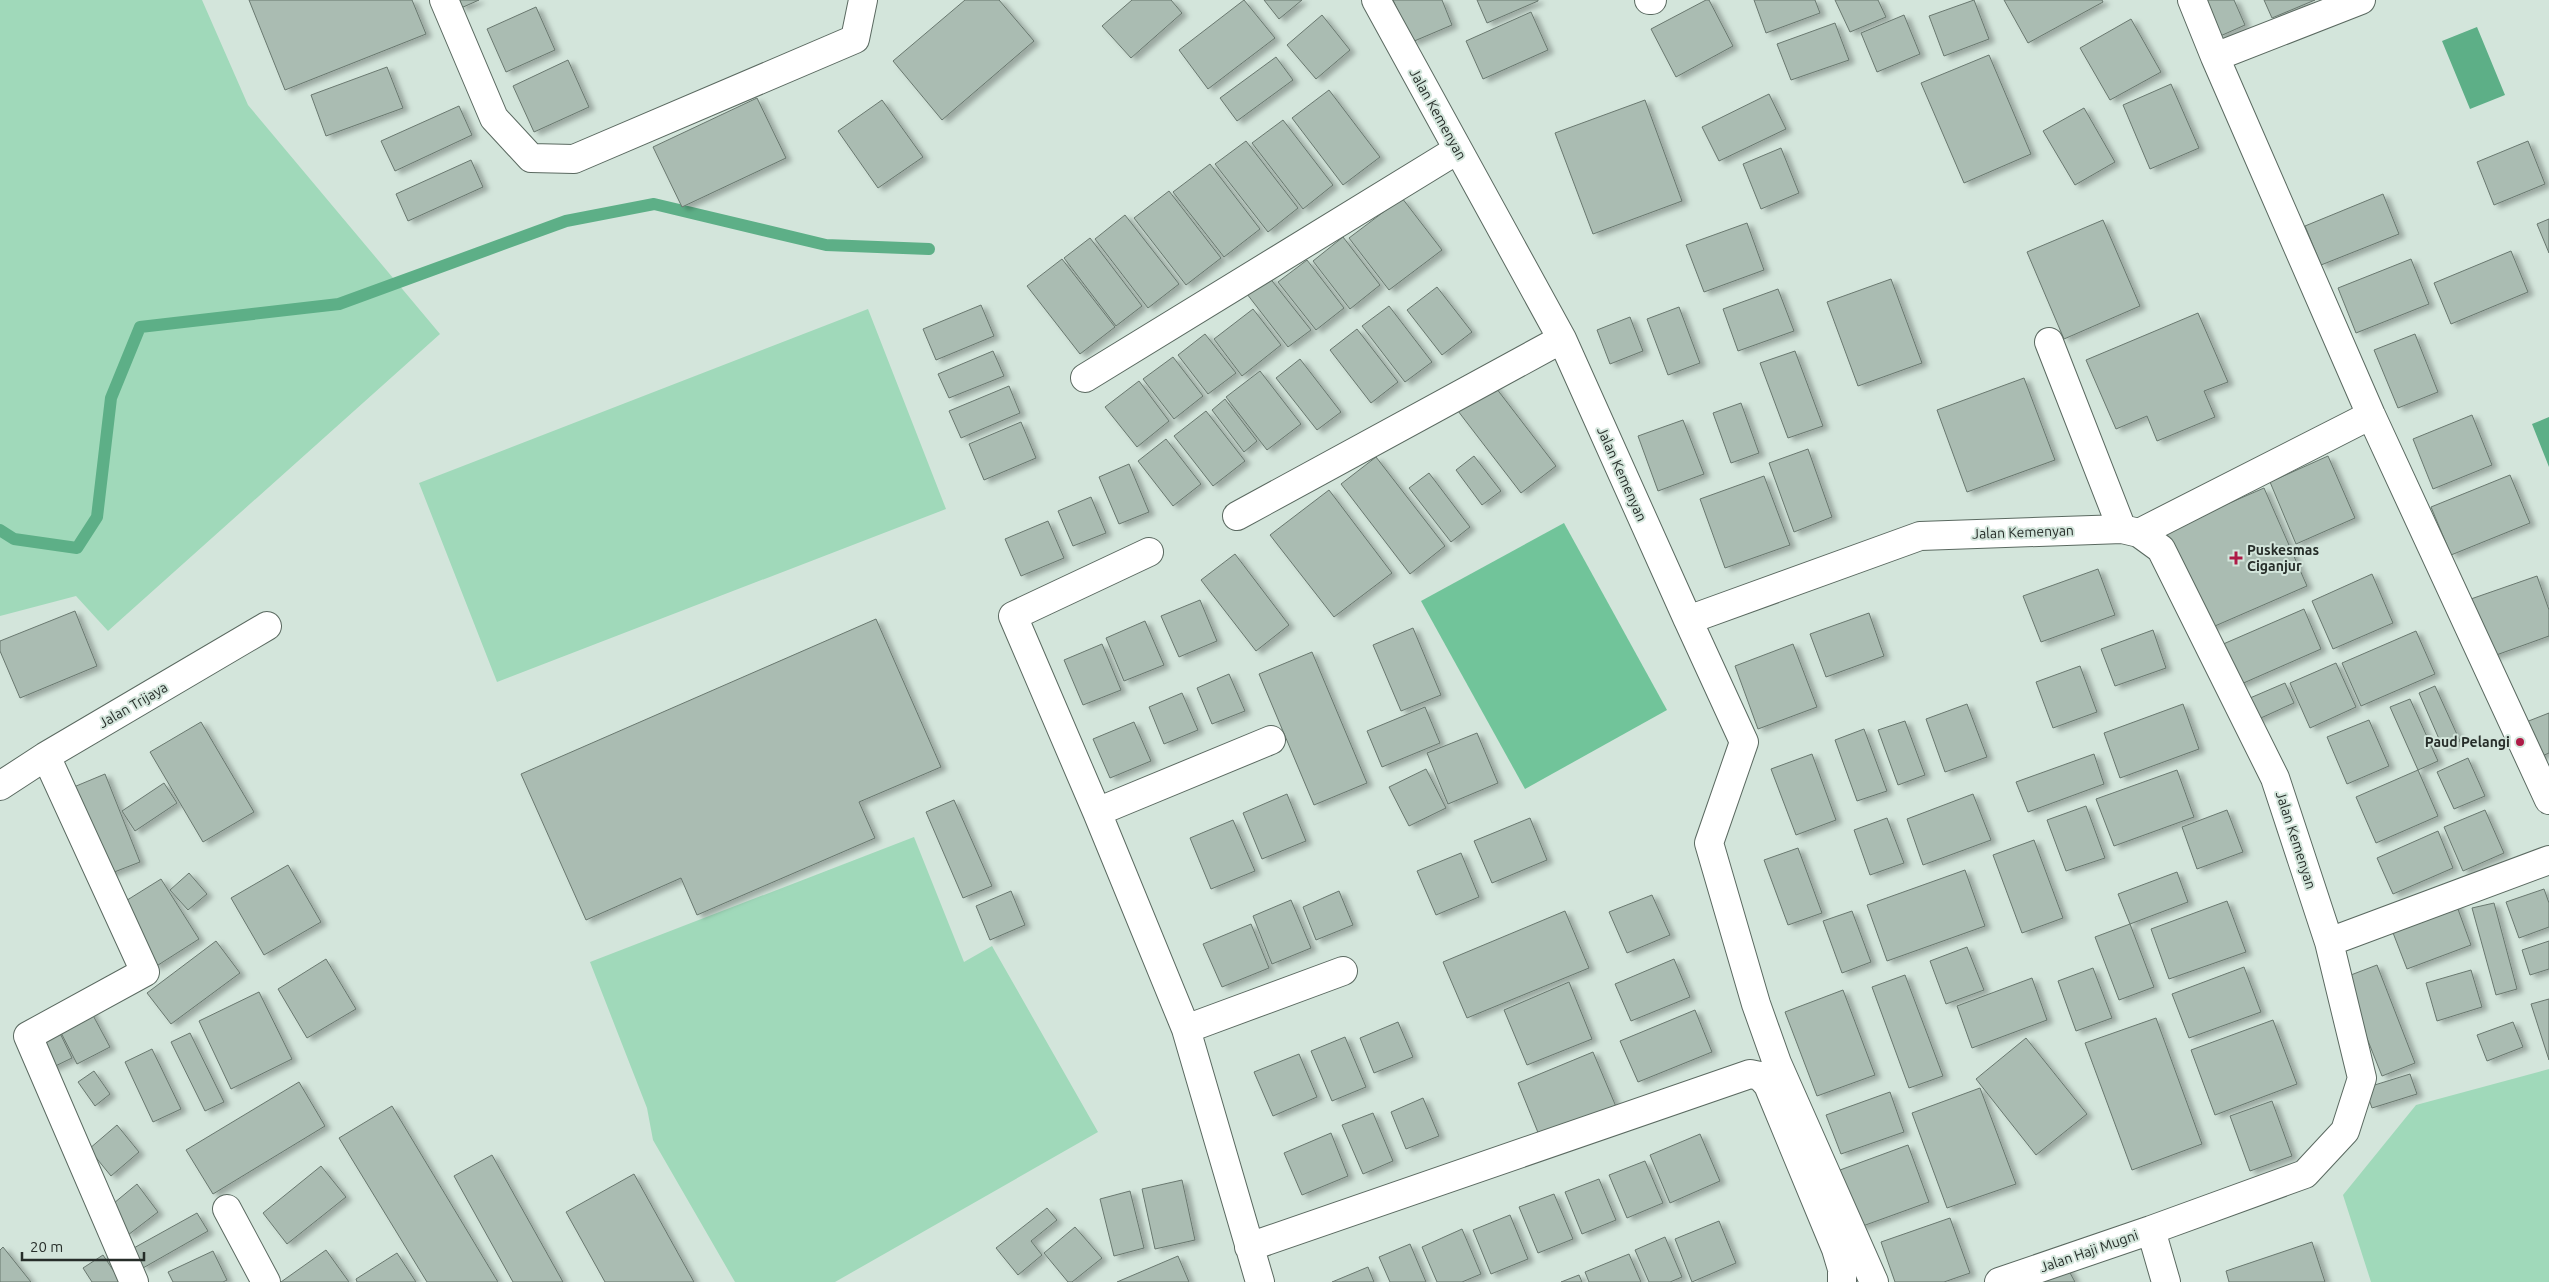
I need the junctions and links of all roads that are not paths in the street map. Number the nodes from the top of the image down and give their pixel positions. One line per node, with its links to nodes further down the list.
1 (444, 0): 2 (street)
2 (863, 0)
3 (1376, 0): 7 (street, Jalan Kemenyan)
4 (2192, 0): 6 (street)
5 (2361, 0): 6 (street)
6 (2215, 57): 11 (street)
7 (1457, 150): 8 (street, Jalan Kemenyan); 10 (street)
8 (1562, 338): 12 (street); 15 (street, Jalan Kemenyan)
9 (2049, 342): 13 (street)
10 (1085, 378)
11 (2371, 416): 13 (street); 20 (street)
12 (1237, 516)
13 (2130, 531): 15 (street, Jalan Kemenyan); 23 (street, Jalan Kemenyan)
14 (1149, 552): 21 (street)
15 (1688, 620): 33 (street)
16 (267, 626): 18 (street, Jalan Trijaya)
17 (1271, 740): 21 (street)
18 (46, 756): 19 (street, Jalan Trijaya); 30 (street)
19 (0, 786)
20 (2549, 800)
21 (1097, 812): 25 (street)
22 (2549, 860): 23 (street)
23 (2329, 942): 27 (street, Jalan Kemenyan)
24 (1344, 971): 25 (street)
25 (1186, 1030): 28 (street)
26 (227, 1210): 31 (street)
27 (2151, 1230): 34 (street, Jalan Haji Mugni); 35 (street)
28 (1249, 1247): 29 (street); 32 (street)
29 (1842, 1276)
30 (134, 1282)
31 (266, 1282)
32 (1260, 1282)
33 (1874, 1282)
34 (1999, 1282)
35 (2166, 1282)

